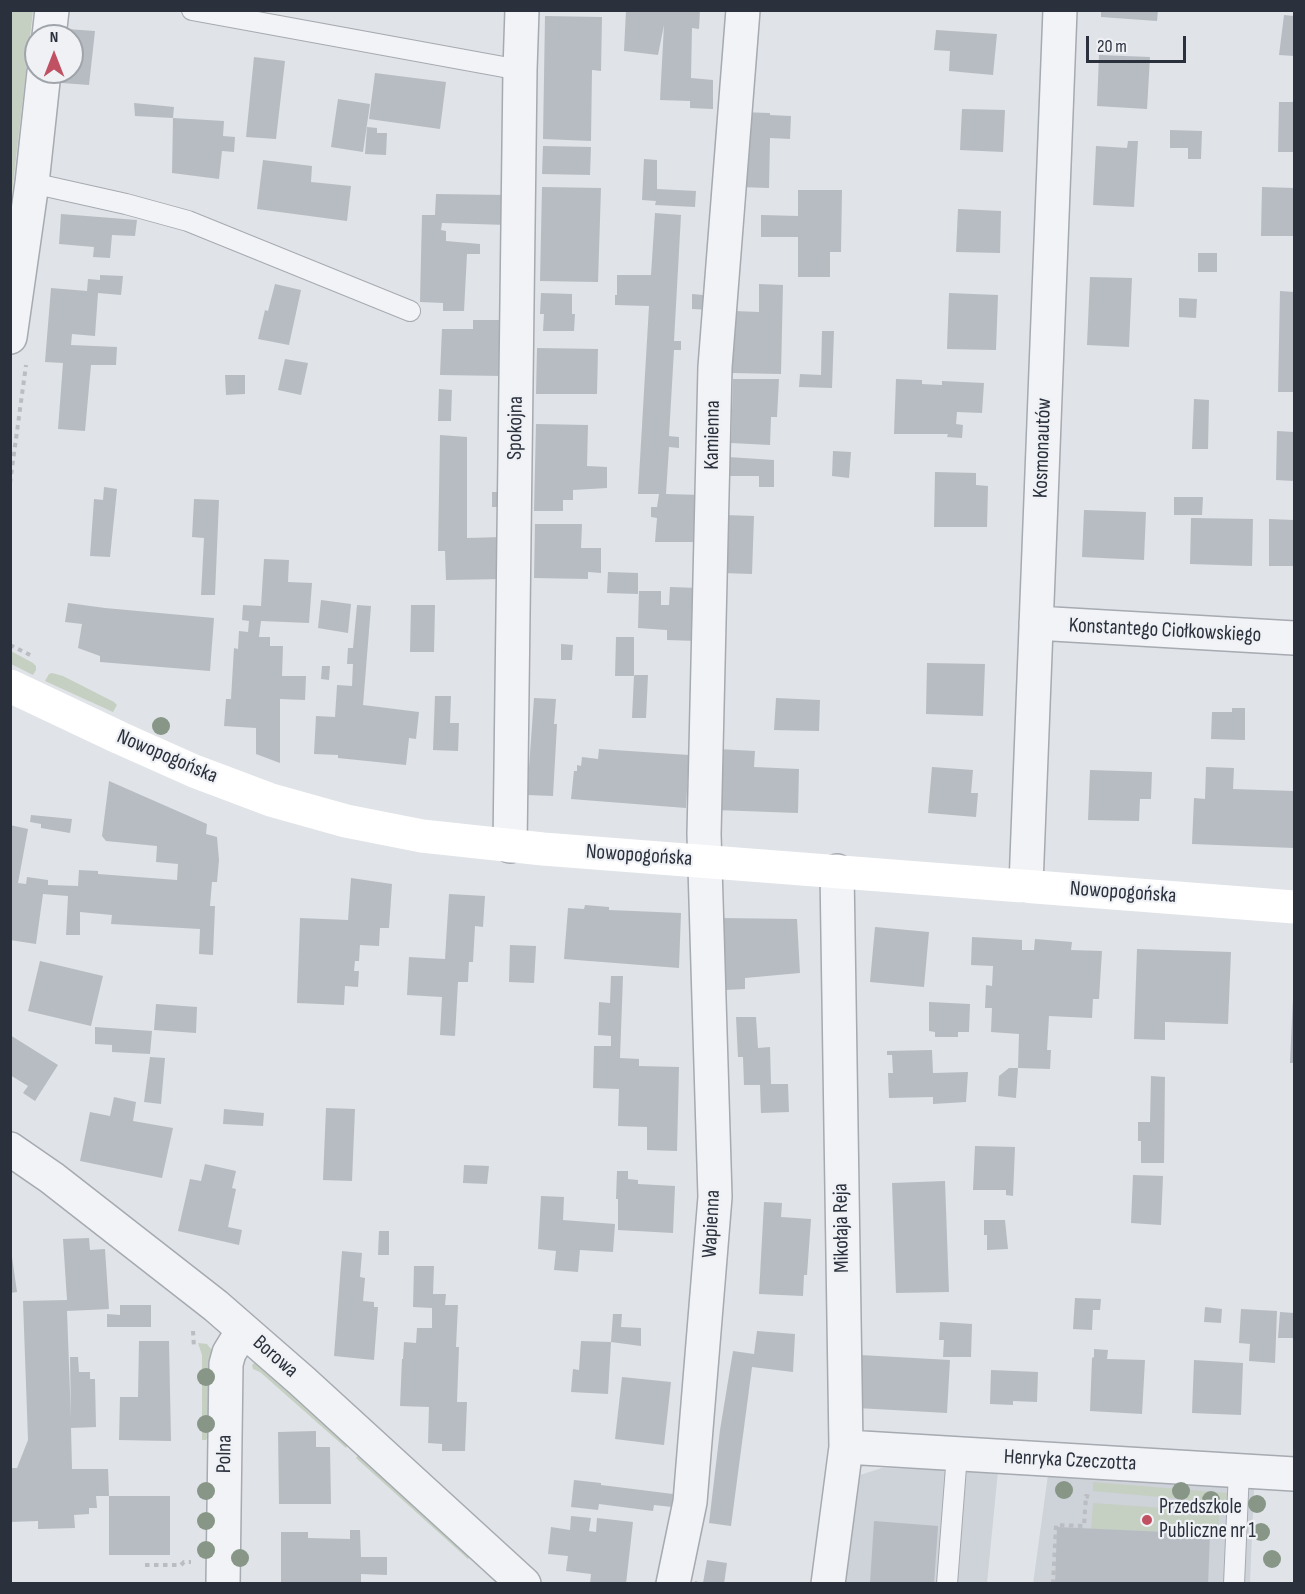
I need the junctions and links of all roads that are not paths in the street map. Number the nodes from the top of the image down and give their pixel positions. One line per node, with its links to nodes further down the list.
1 (192, 10): 5 (lane)
2 (522, 10): 5 (street, Spokojna)
3 (743, 10): 14 (street, Kamienna)
4 (1060, 10): 10 (street, Kosmonautów)
5 (520, 70): 13 (street, Spokojna)
6 (43, 84): 7 (street)
7 (32, 183): 8 (lane); 9 (street)
8 (410, 311)
9 (10, 337)
10 (1036, 623): 11 (street, Konstantego Ciołkowskiego); 16 (street, Kosmonautów)
11 (1294, 638)
12 (10, 686): 13 (street, Nowopogońska)
13 (510, 846): 14 (street, Nowopogońska)
14 (704, 861): 15 (street, Nowopogońska); 26 (street, Wapienna)
15 (837, 871): 16 (street, Nowopogońska); 20 (street, Mikołaja Reja)
16 (1026, 885): 17 (street, Nowopogońska)
17 (1294, 907)
18 (10, 1149): 19 (street, Borowa)
19 (243, 1330): 24 (street, Polna); 25 (street, Borowa)
20 (846, 1448): 21 (street, Henryka Czeczotta); 27 (street, Mikołaja Reja)
21 (957, 1454): 22 (street, Henryka Czeczotta); 28 (lane)
22 (1239, 1471): 23 (street, Henryka Czeczotta); 29 (lane)
23 (1294, 1474)
24 (223, 1584)
25 (524, 1584)
26 (673, 1584)
27 (828, 1584)
28 (947, 1584)
29 (1234, 1584)

